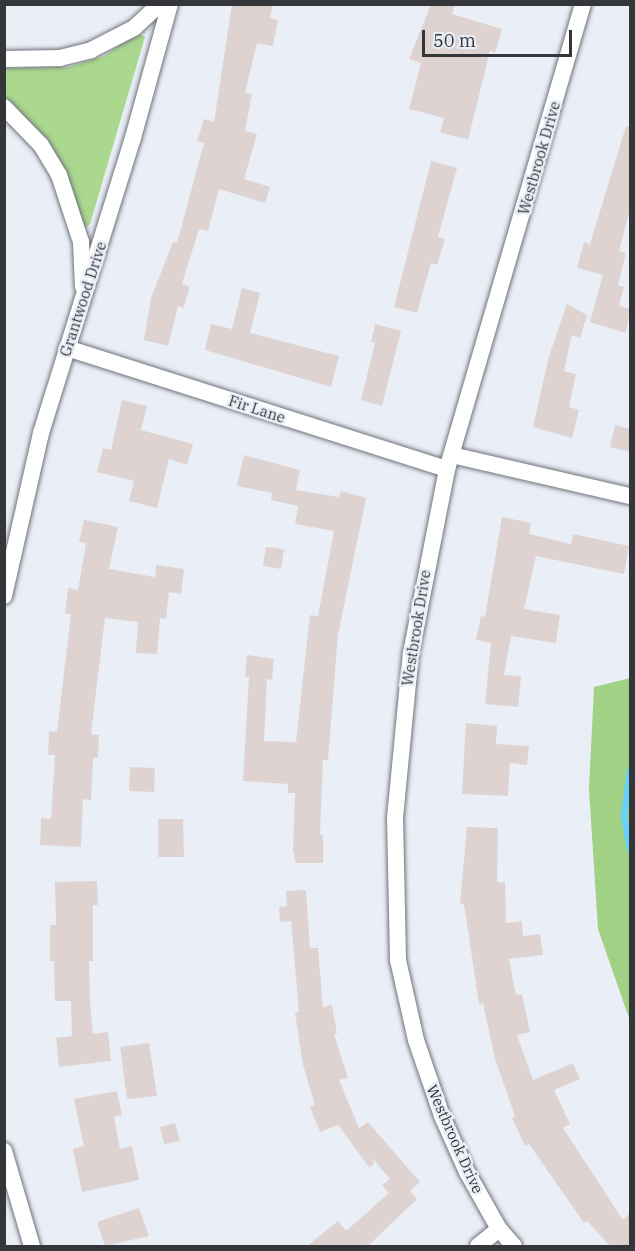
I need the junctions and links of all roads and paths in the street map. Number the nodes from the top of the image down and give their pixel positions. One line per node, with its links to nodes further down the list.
1 (160, 4): 4 (street)
2 (170, 4): 6 (street, Grantwood Drive)
3 (583, 4): 8 (street, Westbrook Drive)
4 (4, 59)
5 (4, 107): 6 (street)
6 (83, 299): 7 (street, Grantwood Drive)
7 (67, 348): 8 (street, Fir Lane); 10 (street, Grantwood Drive)
8 (449, 462): 9 (street, Fir Lane); 12 (street, Westbrook Drive)
9 (630, 496)
10 (4, 596)
11 (4, 1151): 13 (street)
12 (499, 1229): 14 (street); 15 (street, Westbrook Drive)
13 (32, 1246)
14 (478, 1246)
15 (514, 1246)

